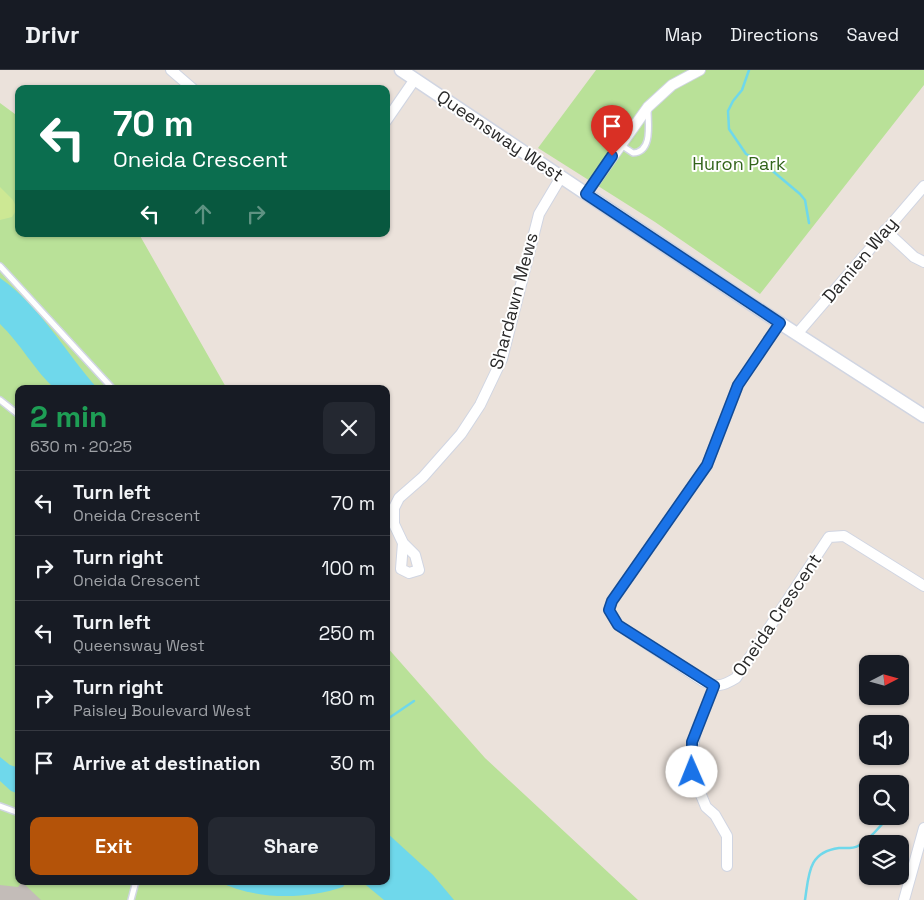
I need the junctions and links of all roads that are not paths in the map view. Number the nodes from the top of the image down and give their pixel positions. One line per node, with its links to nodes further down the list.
1 (171, 70): 5 (street)
2 (402, 70): 4 (street, Queensway West)
3 (700, 70): 6 (street)
4 (415, 79): 7 (street); 9 (street, Queensway West)
5 (188, 85)
6 (648, 107): 8 (street); 8 (lane)
7 (390, 115)
8 (620, 144): 11 (street)
9 (561, 177): 11 (street, Queensway West); 21 (street, Shardawn Mews)
10 (924, 186): 12 (street, Damien Way)
11 (586, 194): 15 (street, Queensway West)
12 (885, 230): 13 (street); 16 (street, Damien Way)
13 (924, 262)
14 (0, 266): 17 (lane)
15 (780, 323): 16 (street, Queensway West); 23 (street, Oneida Crescent)
16 (797, 334): 20 (street, Queensway West)
17 (109, 385)
18 (0, 400): 19 (lane)
19 (15, 412)
20 (924, 416)
21 (403, 543)
22 (924, 586): 23 (street, Oneida Crescent)
23 (714, 686): 27 (street)
24 (0, 806): 25 (lane)
25 (15, 812)
26 (924, 828): 30 (street)
27 (727, 866)
28 (135, 885): 29 (lane)
29 (131, 900)
30 (904, 900)

